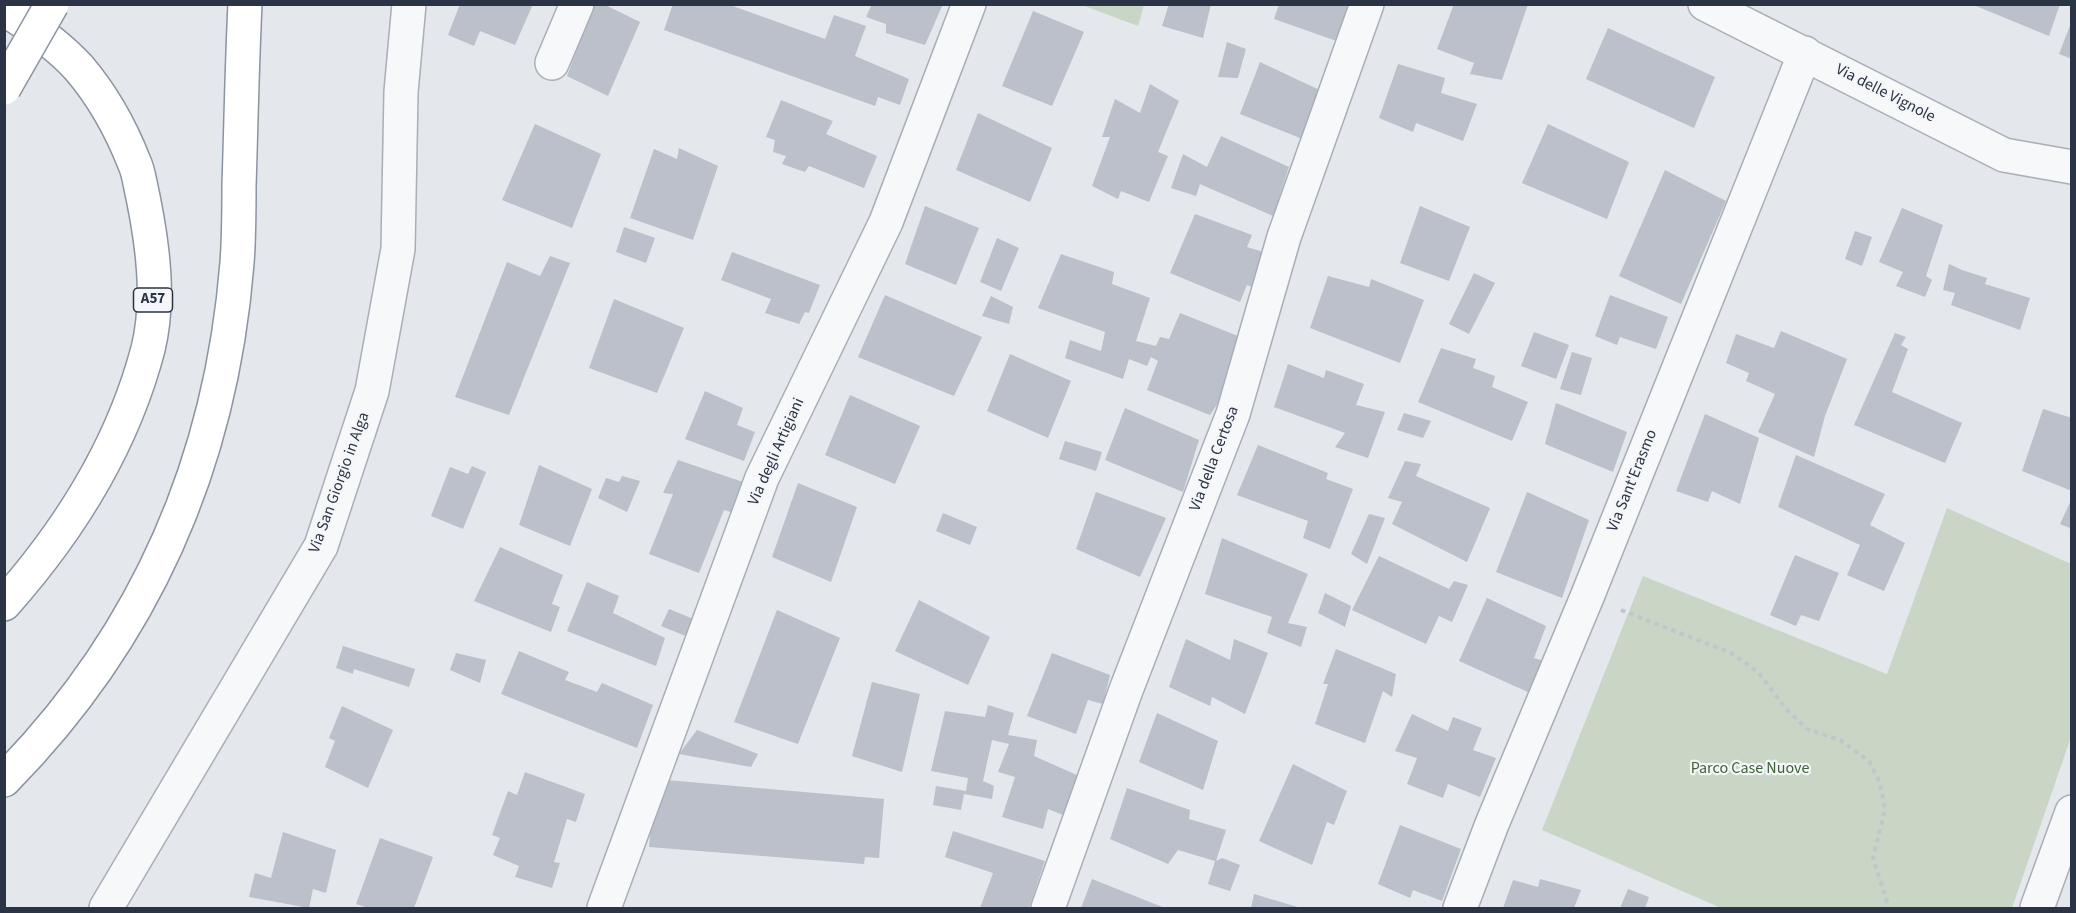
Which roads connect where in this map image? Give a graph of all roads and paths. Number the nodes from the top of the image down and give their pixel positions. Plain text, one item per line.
1 (52, 4) edge
2 (245, 4) edge
3 (409, 4) edge
4 (578, 4) edge
5 (969, 4) edge
6 (1367, 4) edge
7 (1705, 4) edge
8 (4, 9) edge
9 (1805, 53) junction
10 (552, 63) dead end
11 (4, 88) edge
12 (2072, 168) edge
13 (1587, 597) junction
14 (4, 604) edge
15 (4, 780) edge
16 (2072, 812) edge
17 (106, 909) edge
18 (604, 909) edge
19 (1048, 909) edge
20 (1460, 909) edge
21 (1889, 909) edge
22 (2037, 909) edge

1 - 11 highway, bridge
2 - 15 highway
3 - 17 street, Via San Giorgio in Alga
4 - 10 street
5 - 18 street, Via degli Artigiani
6 - 19 street, Via della Certosa
7 - 9 street, Via delle Vignole
8 - 14 highway, A57
9 - 12 street, Via delle Vignole
9 - 13 street, Via Sant'Erasmo
13 - 20 street, Via Sant'Erasmo
13 - 21 path
16 - 22 street

